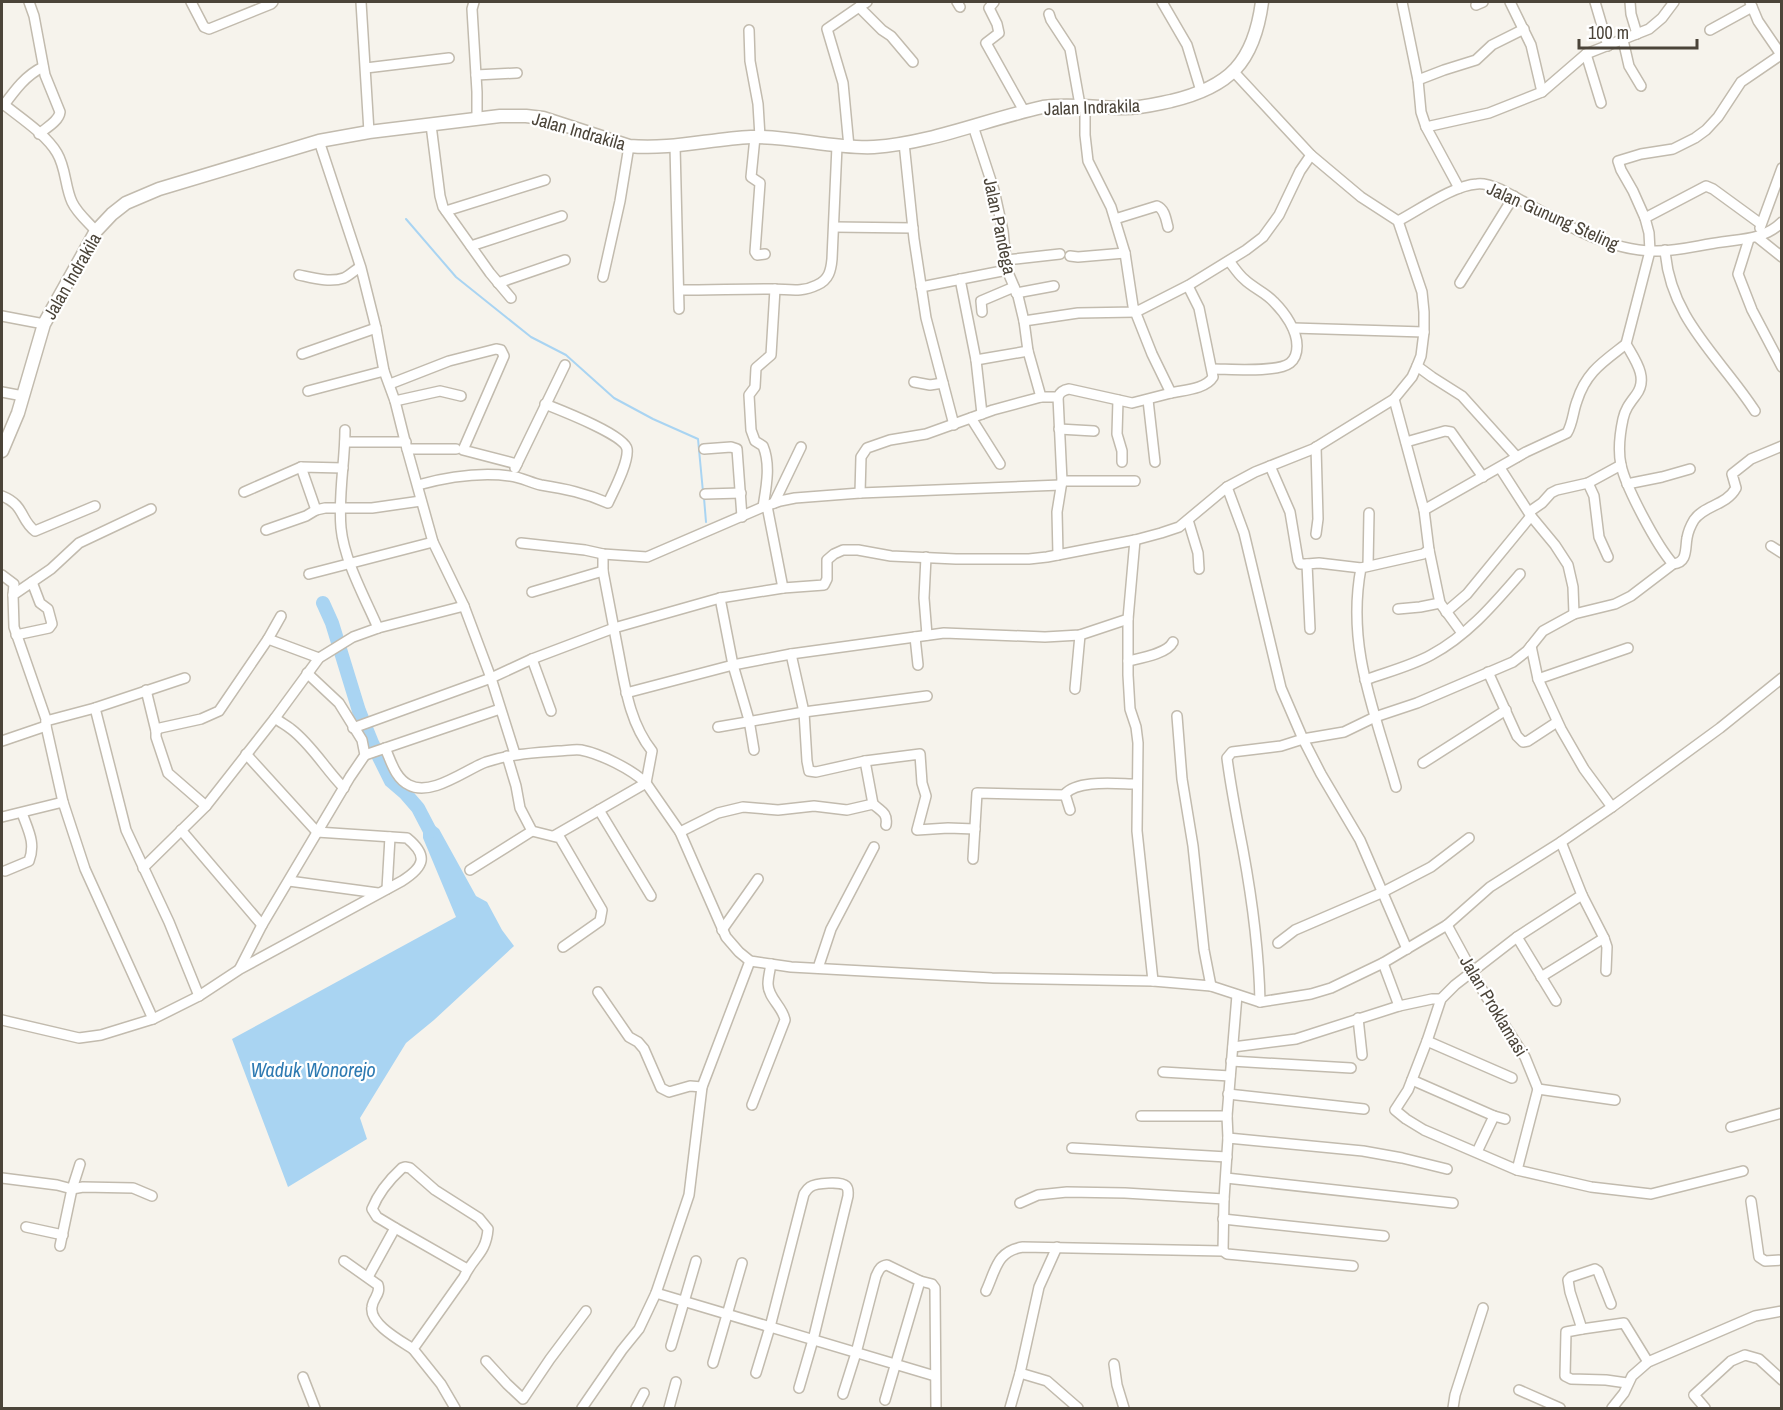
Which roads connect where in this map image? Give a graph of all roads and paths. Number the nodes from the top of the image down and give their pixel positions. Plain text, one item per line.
1 (29, 2) edge
2 (191, 2) edge
3 (273, 2) edge
4 (361, 2) edge
5 (474, 2) edge
6 (994, 2) edge
7 (1162, 2) edge
8 (1262, 2) edge
9 (1402, 2) edge
10 (1510, 2) edge
11 (1595, 2) edge
12 (1630, 2) edge
13 (1674, 2) edge
14 (863, 4) edge
15 (1751, 4) edge
16 (1049, 14) dead end
17 (1524, 29) junction
18 (748, 30) dead end
19 (1710, 30) dead end
20 (1637, 34) junction
21 (1623, 40) junction
22 (1608, 46) junction
23 (1586, 54) junction
24 (1781, 55) edge
25 (449, 58) dead end
26 (914, 62) dead end
27 (43, 67) junction
28 (366, 68) junction
29 (1234, 72) junction
30 (517, 73) dead end
31 (476, 75) junction
32 (1418, 80) junction
33 (1641, 86) dead end
34 (1201, 91) junction
35 (1542, 92) junction
36 (1601, 103) dead end
37 (3, 104) edge
38 (1082, 105) junction
39 (1024, 111) junction
40 (477, 119) junction
41 (431, 125) junction
42 (974, 126) junction
43 (1425, 127) junction
44 (369, 132) junction
45 (39, 134) junction
46 (757, 137) junction
47 (320, 141) junction
48 (904, 143) junction
49 (629, 146) junction
50 (675, 146) junction
51 (843, 146) junction
52 (1311, 154) junction
53 (1782, 168) edge
54 (545, 180) dead end
55 (1459, 188) junction
56 (1514, 196) junction
57 (446, 211) junction
58 (562, 216) dead end
59 (1645, 218) junction
60 (1115, 219) junction
61 (1398, 221) junction
62 (1782, 222) edge
63 (1761, 224) junction
64 (834, 227) junction
65 (1168, 227) dead end
66 (913, 228) junction
67 (96, 231) junction
68 (1753, 238) junction
69 (471, 246) junction
70 (1665, 250) junction
71 (1650, 251) junction
72 (1125, 253) junction
73 (765, 254) dead end
74 (1782, 257) edge
75 (565, 260) dead end
76 (1229, 261) junction
77 (1007, 265) junction
78 (360, 267) junction
79 (299, 275) dead end
80 (603, 277) dead end
81 (960, 279) junction
82 (498, 283) junction
83 (1460, 283) dead end
84 (1054, 286) dead end
85 (1188, 286) junction
86 (921, 287) junction
87 (775, 289) junction
88 (679, 290) junction
89 (1015, 290) junction
90 (511, 298) dead end
91 (679, 309) dead end
92 (982, 312) dead end
93 (1136, 312) junction
94 (2, 316) edge
95 (1024, 321) junction
96 (44, 324) junction
97 (376, 328) junction
98 (1293, 328) junction
99 (1424, 332) junction
100 (1626, 345) junction
101 (1028, 351) junction
102 (302, 354) dead end
103 (976, 360) junction
104 (565, 365) dead end
105 (1417, 366) junction
106 (1782, 367) edge
107 (1212, 369) junction
108 (384, 371) junction
109 (914, 382) dead end
110 (943, 383) junction
111 (390, 384) junction
112 (309, 391) dead end
113 (2, 392) edge
114 (1171, 393) junction
115 (23, 396) junction
116 (461, 396) dead end
117 (1041, 397) junction
118 (1058, 398) junction
119 (1394, 399) junction
120 (1118, 400) junction
121 (1148, 400) junction
122 (395, 401) junction
123 (545, 404) junction
124 (1755, 411) dead end
125 (982, 414) junction
126 (971, 418) junction
127 (954, 425) junction
128 (1059, 429) junction
129 (345, 430) dead end
130 (1094, 431) dead end
131 (345, 442) junction
132 (1406, 442) junction
133 (406, 445) junction
134 (1782, 446) edge
135 (801, 447) dead end
136 (1316, 447) junction
137 (456, 449) dead end
138 (704, 449) dead end
139 (2, 452) edge
140 (1517, 457) junction
141 (1122, 462) dead end
142 (1155, 462) dead end
143 (517, 464) junction
144 (1000, 464) dead end
145 (1621, 465) junction
146 (1270, 466) junction
147 (301, 467) junction
148 (343, 468) junction
149 (1500, 468) junction
150 (1690, 469) dead end
151 (511, 476) junction
152 (1483, 477) junction
153 (1135, 482) dead end
154 (1061, 483) junction
155 (1588, 483) junction
156 (1627, 484) junction
157 (418, 485) junction
158 (1227, 487) junction
159 (244, 492) dead end
160 (741, 493) junction
161 (860, 493) junction
162 (705, 494) dead end
163 (2, 496) edge
164 (421, 501) junction
165 (95, 506) dead end
166 (768, 506) junction
167 (340, 508) junction
168 (151, 509) dead end
169 (316, 510) junction
170 (1424, 510) junction
171 (1369, 513) dead end
172 (1530, 514) junction
173 (742, 517) junction
174 (1188, 520) junction
175 (266, 530) dead end
176 (1316, 534) dead end
177 (1135, 540) junction
178 (433, 542) junction
179 (521, 543) dead end
180 (1771, 546) dead end
181 (1428, 550) junction
182 (1782, 553) edge
183 (603, 554) junction
184 (1058, 555) junction
185 (1608, 556) dead end
186 (926, 557) junction
187 (1307, 564) junction
188 (1673, 564) junction
189 (350, 565) junction
190 (1364, 567) junction
191 (1199, 568) dead end
192 (603, 571) junction
193 (309, 574) dead end
194 (1520, 574) dead end
195 (2, 575) edge
196 (32, 582) junction
197 (783, 588) junction
198 (532, 592) dead end
199 (14, 595) junction
200 (720, 598) junction
201 (1440, 603) junction
202 (464, 606) junction
203 (1398, 609) dead end
204 (1446, 612) junction
205 (1574, 614) junction
206 (280, 616) dead end
207 (1128, 619) junction
208 (378, 628) junction
209 (614, 628) junction
210 (1310, 629) dead end
211 (1462, 633) junction
212 (16, 634) junction
213 (927, 635) junction
214 (1080, 635) junction
215 (915, 637) junction
216 (268, 639) junction
217 (1173, 642) dead end
218 (1531, 646) junction
219 (1628, 648) dead end
220 (791, 654) junction
221 (319, 658) junction
222 (532, 659) junction
223 (1128, 662) junction
224 (733, 665) junction
225 (918, 665) dead end
226 (1488, 672) junction
227 (307, 673) junction
228 (185, 678) dead end
229 (491, 678) junction
230 (1782, 678) edge
231 (1538, 679) junction
232 (1365, 680) junction
233 (1075, 689) dead end
234 (146, 690) junction
235 (626, 693) junction
236 (927, 696) dead end
237 (95, 708) junction
238 (500, 709) junction
239 (1506, 710) junction
240 (551, 711) dead end
241 (804, 712) junction
242 (1177, 716) dead end
243 (1375, 717) junction
244 (275, 718) junction
245 (749, 720) junction
246 (1557, 722) junction
247 (46, 724) junction
248 (717, 726) dead end
249 (354, 728) junction
250 (156, 731) junction
251 (1303, 739) junction
252 (2, 741) edge
253 (384, 748) junction
254 (754, 750) dead end
255 (246, 754) junction
256 (367, 755) junction
257 (511, 755) junction
258 (865, 761) junction
259 (1423, 763) dead end
260 (646, 783) junction
261 (1137, 784) junction
262 (1396, 787) dead end
263 (344, 788) junction
264 (1065, 795) junction
265 (63, 802) junction
266 (873, 804) junction
267 (206, 806) junction
268 (1612, 807) junction
269 (599, 810) junction
270 (1070, 810) dead end
271 (22, 813) junction
272 (2, 817) edge
273 (886, 825) dead end
274 (181, 830) junction
275 (975, 830) junction
276 (532, 831) junction
277 (317, 832) junction
278 (681, 832) junction
279 (554, 836) junction
280 (390, 837) junction
281 (1469, 838) dead end
282 (1561, 842) junction
283 (874, 847) dead end
284 (973, 859) dead end
285 (143, 868) junction
286 (470, 870) dead end
287 (5, 871) dead end
288 (758, 879) dead end
289 (289, 882) junction
290 (383, 891) junction
291 (1382, 893) junction
292 (1582, 895) junction
293 (651, 896) dead end
294 (262, 925) junction
295 (1446, 926) junction
296 (722, 930) junction
297 (1517, 937) junction
298 (1604, 938) junction
299 (1278, 943) dead end
300 (563, 947) dead end
301 (1407, 949) junction
302 (750, 962) junction
303 (1383, 963) junction
304 (771, 964) junction
305 (818, 968) junction
306 (240, 969) junction
307 (1606, 970) dead end
308 (1473, 971) junction
309 (1541, 976) junction
310 (1153, 981) junction
311 (1211, 986) junction
312 (598, 992) dead end
313 (1237, 994) junction
314 (199, 996) junction
315 (1441, 999) junction
316 (1556, 1001) dead end
317 (1260, 1002) junction
318 (1399, 1006) junction
319 (1358, 1018) junction
320 (153, 1019) junction
321 (2, 1020) edge
322 (1427, 1041) junction
323 (1233, 1047) junction
324 (1362, 1055) dead end
325 (1231, 1061) junction
326 (1352, 1068) dead end
327 (1163, 1072) dead end
328 (1230, 1076) junction
329 (1512, 1078) dead end
330 (1412, 1080) junction
331 (702, 1087) junction
332 (1538, 1089) junction
333 (1228, 1094) junction
334 (1615, 1100) dead end
335 (752, 1105) dead end
336 (1364, 1109) dead end
337 (1782, 1113) edge
338 (1141, 1116) dead end
339 (1227, 1116) junction
340 (1494, 1116) junction
341 (1505, 1119) dead end
342 (1731, 1127) dead end
343 (1228, 1138) junction
344 (1072, 1148) dead end
345 (1477, 1152) junction
346 (1227, 1157) junction
347 (80, 1164) dead end
348 (1447, 1169) dead end
349 (1517, 1170) junction
350 (1743, 1171) dead end
351 (2, 1178) edge
352 (1226, 1178) junction
353 (72, 1189) junction
354 (152, 1196) dead end
355 (1224, 1199) junction
356 (1751, 1201) dead end
357 (1020, 1203) dead end
358 (1453, 1203) dead end
359 (1223, 1219) junction
360 (26, 1227) dead end
361 (395, 1228) junction
362 (63, 1235) junction
363 (1384, 1236) dead end
364 (60, 1246) dead end
365 (1057, 1247) junction
366 (1223, 1251) junction
367 (1782, 1260) edge
368 (344, 1261) dead end
369 (696, 1261) dead end
370 (742, 1263) dead end
371 (1353, 1266) dead end
372 (467, 1269) junction
373 (368, 1277) junction
374 (920, 1281) junction
375 (986, 1291) dead end
376 (656, 1293) junction
377 (685, 1302) junction
378 (1611, 1304) dead end
379 (1483, 1308) dead end
380 (586, 1311) dead end
381 (1782, 1311) edge
382 (728, 1315) junction
383 (770, 1327) junction
384 (1582, 1329) junction
385 (813, 1340) junction
386 (671, 1346) dead end
387 (413, 1349) junction
388 (856, 1353) junction
389 (486, 1361) dead end
390 (1648, 1362) junction
391 (713, 1364) dead end
392 (1114, 1364) dead end
393 (897, 1365) junction
394 (756, 1373) dead end
395 (1020, 1373) junction
396 (935, 1376) junction
397 (303, 1377) dead end
398 (1782, 1380) edge
399 (676, 1382) dead end
400 (1627, 1383) junction
401 (799, 1388) dead end
402 (1519, 1390) dead end
403 (644, 1393) dead end
404 (843, 1394) dead end
405 (885, 1400) dead end
406 (315, 1408) edge
407 (455, 1408) edge
408 (582, 1408) edge
409 (636, 1408) edge
410 (669, 1408) edge
411 (936, 1408) edge
412 (1010, 1408) edge
413 (1078, 1408) edge
414 (1124, 1408) edge
415 (1453, 1408) edge
416 (1560, 1408) edge
417 (1612, 1408) edge
418 (1705, 1408) edge

1 - 27 street
2 - 3 street
4 - 28 street
5 - 31 street
6 - 39 street
7 - 34 street
8 - 29 street, Jalan Indrakila
9 - 32 street
10 - 17 street
11 - 22 street
12 - 20 street
13 - 20 street
14 - 26 street
14 - 51 street
15 - 19 street
15 - 24 street
16 - 38 street
17 - 32 street
17 - 35 street
18 - 46 street
20 - 21 street
21 - 22 street
21 - 33 street
22 - 23 street
23 - 35 street
23 - 36 street
24 - 59 street
25 - 28 street
27 - 37 street
27 - 45 street
28 - 44 street
29 - 34 street, Jalan Indrakila
29 - 52 street
30 - 31 street
31 - 40 street
32 - 43 street
34 - 38 street, Jalan Indrakila
35 - 43 street
37 - 45 street
38 - 39 street, Jalan Indrakila
38 - 60 street
39 - 42 street, Jalan Indrakila
40 - 41 street, Jalan Indrakila
40 - 49 street, Jalan Indrakila
41 - 44 street, Jalan Indrakila
41 - 57 street
42 - 48 street, Jalan Indrakila
42 - 77 street, Jalan Pandega
43 - 55 street
44 - 47 street, Jalan Indrakila
45 - 67 street
46 - 50 street, Jalan Indrakila
46 - 51 street, Jalan Indrakila
46 - 73 street
47 - 67 street, Jalan Indrakila
47 - 78 street
48 - 51 street, Jalan Indrakila
48 - 66 street
49 - 50 street, Jalan Indrakila
49 - 80 street
50 - 88 street
51 - 64 street
52 - 61 street
52 - 76 street
53 - 63 street
54 - 57 street
55 - 56 street, Jalan Gunung Steling
55 - 61 street, Jalan Gunung Steling
56 - 71 street, Jalan Gunung Steling
56 - 83 street
57 - 69 street
58 - 69 street
59 - 63 street
59 - 71 street
60 - 65 street
60 - 72 street
61 - 99 street
62 - 68 street
63 - 68 street
64 - 66 street
64 - 87 street
66 - 86 street
67 - 96 street, Jalan Indrakila
68 - 70 street, Jalan Gunung Steling
68 - 74 street
68 - 106 street
69 - 82 street
70 - 71 street, Jalan Gunung Steling
70 - 124 street
71 - 100 street
72 - 77 street
72 - 93 street
75 - 82 street
76 - 85 street
76 - 98 street
77 - 81 street
77 - 89 street, Jalan Pandega
78 - 79 street
78 - 97 street
81 - 86 street
81 - 103 street
82 - 90 street
84 - 89 street
85 - 93 street
85 - 107 street
86 - 110 street
87 - 88 street
87 - 166 street
88 - 91 street
89 - 92 street
89 - 95 street, Jalan Pandega
93 - 95 street
93 - 114 street
94 - 96 street
95 - 101 street, Jalan Pandega
96 - 115 street, Jalan Indrakila
97 - 102 street
97 - 108 street
98 - 99 street
98 - 107 street
99 - 105 street
100 - 140 street
100 - 145 street
101 - 103 street
101 - 117 street, Jalan Pandega
103 - 125 street
104 - 123 street
105 - 119 street
105 - 140 street
107 - 114 street
108 - 111 street
108 - 112 street
109 - 110 street
110 - 127 street
111 - 122 street
111 - 143 street
113 - 115 street
114 - 121 street
115 - 139 street, Jalan Indrakila
116 - 122 street
117 - 118 street
117 - 125 street
118 - 120 street
118 - 128 street
119 - 132 street
119 - 136 street
120 - 121 street
120 - 141 street
121 - 142 street
122 - 133 street
123 - 143 street
123 - 151 street
125 - 126 street
126 - 127 street
126 - 144 street
127 - 161 street
128 - 130 street
128 - 154 street
129 - 131 street
131 - 133 street
131 - 148 street
132 - 152 street
132 - 170 street
133 - 137 street
133 - 157 street
134 - 188 street
135 - 166 street
136 - 146 street
136 - 176 street
138 - 160 street
140 - 149 street
143 - 151 street
145 - 155 street
145 - 156 street
146 - 158 street
146 - 187 street
147 - 148 street
147 - 159 street
147 - 169 street
148 - 167 street
149 - 152 street
149 - 172 street
150 - 156 street
151 - 157 street
152 - 170 street
153 - 154 street
154 - 161 street
154 - 184 street
155 - 172 street
155 - 185 street
156 - 188 street
157 - 164 street
158 - 174 street
158 - 251 street
160 - 162 street
160 - 173 street
161 - 166 street
163 - 165 street
164 - 167 street
164 - 178 street
166 - 173 street
166 - 197 street
167 - 169 street
167 - 189 street
168 - 196 street
169 - 175 street
170 - 181 street
171 - 190 street
172 - 204 street
172 - 205 street
173 - 183 street
174 - 177 street
174 - 191 street
177 - 184 street
177 - 207 street
178 - 189 street
178 - 202 street
179 - 183 street
180 - 182 street
181 - 190 street
181 - 201 street
183 - 192 street
184 - 186 street
186 - 197 street
186 - 213 street
187 - 190 street
187 - 210 street
188 - 205 street
189 - 193 street
189 - 208 street
190 - 232 street
192 - 198 street
192 - 209 street
194 - 211 street
195 - 199 street
196 - 199 street
196 - 212 street
197 - 200 street
199 - 212 street
200 - 209 street
200 - 224 street
201 - 203 street
201 - 204 street
202 - 208 street
202 - 229 street
204 - 211 street
205 - 218 street
206 - 216 street
207 - 214 street
207 - 223 street
208 - 221 street
209 - 222 street
209 - 235 street
211 - 232 street
212 - 247 street
213 - 214 street
213 - 215 street
214 - 233 street
215 - 220 street
215 - 225 street
216 - 221 street
216 - 250 street
217 - 223 street
218 - 226 street
218 - 231 street
219 - 231 street
220 - 224 street
220 - 241 street
221 - 227 street
222 - 229 street
222 - 240 street
223 - 261 street
224 - 235 street
224 - 245 street
226 - 239 street
226 - 243 street
227 - 244 street
227 - 249 street
228 - 234 street
229 - 238 street
229 - 249 street
230 - 268 street
231 - 246 street
232 - 243 street
234 - 237 street
234 - 250 street
235 - 260 street
236 - 241 street
237 - 247 street
237 - 285 street
238 - 253 street
238 - 257 street
239 - 246 street
239 - 259 street
241 - 245 street
241 - 258 street
242 - 311 street
243 - 251 street
243 - 262 street
244 - 255 street
244 - 263 street
245 - 248 street
245 - 254 street
246 - 268 street
247 - 252 street
247 - 265 street
249 - 256 street
250 - 267 street
251 - 291 street
251 - 317 street
253 - 256 street
253 - 257 street
255 - 267 street
255 - 277 street
256 - 263 street
257 - 260 street
257 - 276 street
258 - 266 street
258 - 275 street
260 - 269 street
260 - 278 street
261 - 264 street
261 - 310 street
263 - 277 street
264 - 270 street
264 - 275 street
265 - 271 street
265 - 320 street
266 - 273 street
266 - 278 street
267 - 274 street
268 - 282 street
269 - 279 street
269 - 293 street
271 - 272 street
271 - 287 street
274 - 285 street
274 - 294 street
275 - 284 street
276 - 279 street
276 - 286 street
277 - 280 street
277 - 289 street
278 - 296 street
279 - 300 street
280 - 290 street
280 - 290 street
281 - 291 street
282 - 292 street
282 - 295 street
283 - 305 street
285 - 314 street
288 - 296 street
289 - 290 street
289 - 294 street
290 - 306 street
291 - 299 street
291 - 301 street
292 - 297 street
292 - 298 street
294 - 306 street
295 - 301 street
295 - 308 street, Jalan Proklamasi
296 - 302 street
297 - 308 street
297 - 309 street
298 - 307 street
298 - 309 street
301 - 303 street
302 - 304 street
302 - 331 street
303 - 317 street
303 - 318 street
304 - 305 street
304 - 335 street
305 - 310 street
306 - 314 street
308 - 315 street
308 - 332 street, Jalan Proklamasi
309 - 316 street
310 - 311 street
311 - 313 street
312 - 331 street
313 - 317 street
313 - 323 street
314 - 320 street
315 - 318 street
315 - 322 street
318 - 319 street
319 - 323 street
319 - 324 street
320 - 321 street
322 - 329 street
322 - 330 street
323 - 325 street
325 - 326 street
325 - 328 street
327 - 328 street
328 - 333 street
330 - 340 street
330 - 345 street
331 - 376 street
332 - 334 street
332 - 349 street
333 - 336 street
333 - 339 street
337 - 342 street
338 - 339 street
339 - 343 street
340 - 341 street
340 - 345 street
343 - 346 street
343 - 348 street
344 - 346 street
345 - 349 street
346 - 352 street
347 - 353 street
349 - 350 street
351 - 353 street
352 - 355 street
352 - 358 street
353 - 354 street
353 - 362 street
355 - 357 street
355 - 359 street
356 - 367 street
359 - 363 street
359 - 366 street
360 - 362 street
361 - 372 street
361 - 372 street
361 - 373 street
362 - 364 street
365 - 366 street
365 - 375 street
365 - 395 street
366 - 371 street
368 - 373 street
369 - 377 street
370 - 382 street
372 - 387 street
373 - 387 street
374 - 388 street
374 - 393 street
374 - 396 street
376 - 377 street
376 - 408 street
377 - 382 street
377 - 386 street
378 - 384 street
379 - 415 street
380 - 389 street
381 - 390 street
382 - 383 street
382 - 391 street
383 - 385 street
383 - 385 street
383 - 394 street
384 - 390 street
384 - 400 street
385 - 388 street
385 - 401 street
387 - 407 street
388 - 393 street
388 - 404 street
390 - 400 street
392 - 414 street
393 - 396 street
393 - 405 street
395 - 412 street
395 - 413 street
396 - 411 street
397 - 406 street
398 - 418 street
399 - 410 street
400 - 417 street
402 - 416 street
403 - 409 street

